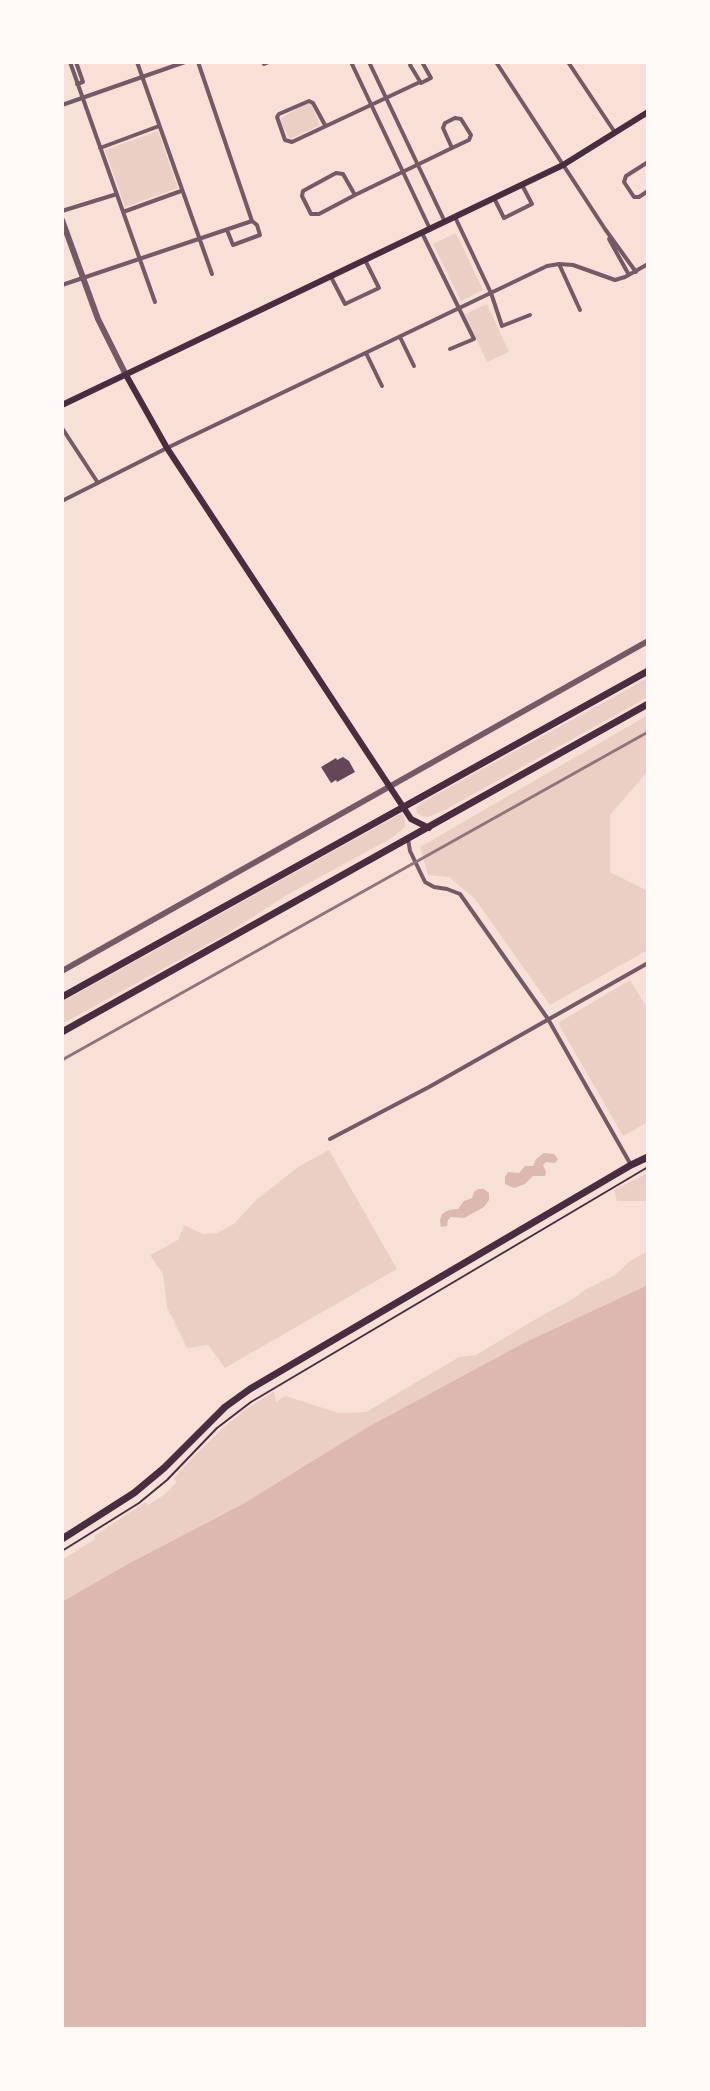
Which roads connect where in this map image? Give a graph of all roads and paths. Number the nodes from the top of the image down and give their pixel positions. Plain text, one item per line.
1 (73, 62) edge
2 (136, 62) edge
3 (185, 62) edge
4 (198, 62) edge
5 (351, 62) edge
6 (369, 62) edge
7 (411, 62) edge
8 (422, 62) edge
9 (496, 62) edge
10 (568, 62) edge
11 (142, 77) junction
12 (420, 82) junction
13 (386, 97) junction
14 (83, 98) junction
15 (371, 104) junction
16 (62, 105) edge
17 (648, 112) edge
18 (325, 125) junction
19 (159, 126) junction
20 (616, 133) junction
21 (100, 148) junction
22 (452, 148) junction
23 (648, 162) edge
24 (418, 165) junction
25 (563, 165) junction
26 (403, 172) junction
27 (522, 185) junction
28 (182, 190) junction
29 (648, 191) edge
30 (117, 194) junction
31 (355, 195) junction
32 (494, 198) junction
33 (62, 211) edge
34 (123, 212) junction
35 (455, 217) junction
36 (62, 220) edge
37 (252, 221) junction
38 (445, 222) junction
39 (430, 229) junction
40 (605, 229) junction
41 (227, 230) junction
42 (422, 233) junction
43 (200, 240) junction
44 (140, 260) junction
45 (365, 260) junction
46 (559, 264) junction
47 (648, 264) edge
48 (636, 272) junction
49 (212, 274) dead end
50 (629, 275) junction
51 (331, 277) junction
52 (83, 278) junction
53 (62, 285) edge
54 (491, 293) junction
55 (155, 302) dead end
56 (459, 308) junction
57 (580, 310) dead end
58 (530, 315) dead end
59 (400, 337) junction
60 (450, 349) dead end
61 (366, 353) junction
62 (414, 366) dead end
63 (126, 375) junction
64 (382, 386) dead end
65 (62, 405) edge
66 (62, 428) edge
67 (167, 448) junction
68 (98, 483) junction
69 (62, 501) edge
70 (648, 641) edge
71 (648, 671) edge
72 (648, 704) edge
73 (390, 785) junction
74 (403, 806) junction
75 (411, 819) junction
76 (429, 828) junction
77 (408, 839) junction
78 (648, 963) edge
79 (62, 971) edge
80 (62, 997) edge
81 (548, 1019) junction
82 (62, 1032) edge
83 (330, 1139) dead end
84 (648, 1157) edge
85 (631, 1165) junction
86 (648, 1167) edge
87 (62, 1539) edge
88 (62, 1551) edge

1 - 14 street
2 - 11 street
3 - 11 street
4 - 37 street
5 - 15 street
6 - 13 street
7 - 12 street
8 - 12 street
9 - 25 street
10 - 20 street
11 - 14 street
11 - 19 street
12 - 13 street
13 - 15 street
13 - 24 street
14 - 16 street
14 - 21 street
15 - 18 street
15 - 26 street
17 - 20 main road
18 - 18 street
19 - 21 street
19 - 28 street
20 - 25 main road
21 - 30 street
22 - 22 street
22 - 24 street
23 - 29 street
24 - 26 street
24 - 38 street
25 - 27 main road
25 - 40 street
26 - 31 street
26 - 39 street
27 - 32 main road
27 - 32 street
28 - 34 street
28 - 43 street
30 - 33 street
30 - 34 street
31 - 31 street
32 - 35 main road
34 - 44 street
35 - 38 main road
35 - 54 street
36 - 52 street
37 - 41 street
37 - 41 street
38 - 39 main road
39 - 42 main road
40 - 48 street
40 - 50 street
41 - 43 street
42 - 45 main road
42 - 56 street
43 - 44 street
43 - 49 street
44 - 52 street
44 - 55 street
45 - 51 main road
45 - 51 street
46 - 50 street
46 - 54 street
46 - 57 street
47 - 48 street
48 - 50 street
51 - 63 main road
52 - 53 street
52 - 63 street
54 - 56 street
54 - 58 street
56 - 59 street
56 - 60 street
59 - 61 street
59 - 62 street
61 - 64 street
61 - 67 street
63 - 65 main road
63 - 67 main road
66 - 68 street
67 - 68 street
67 - 73 main road
68 - 69 street
70 - 73 street
71 - 74 main road
72 - 76 main road
73 - 74 main road
73 - 79 street
74 - 75 main road
74 - 80 main road
75 - 76 main road
75 - 77 main road
76 - 77 main road
77 - 81 street
77 - 82 main road
78 - 81 street
81 - 83 street
81 - 85 street
84 - 85 main road
85 - 87 main road
86 - 88 path

